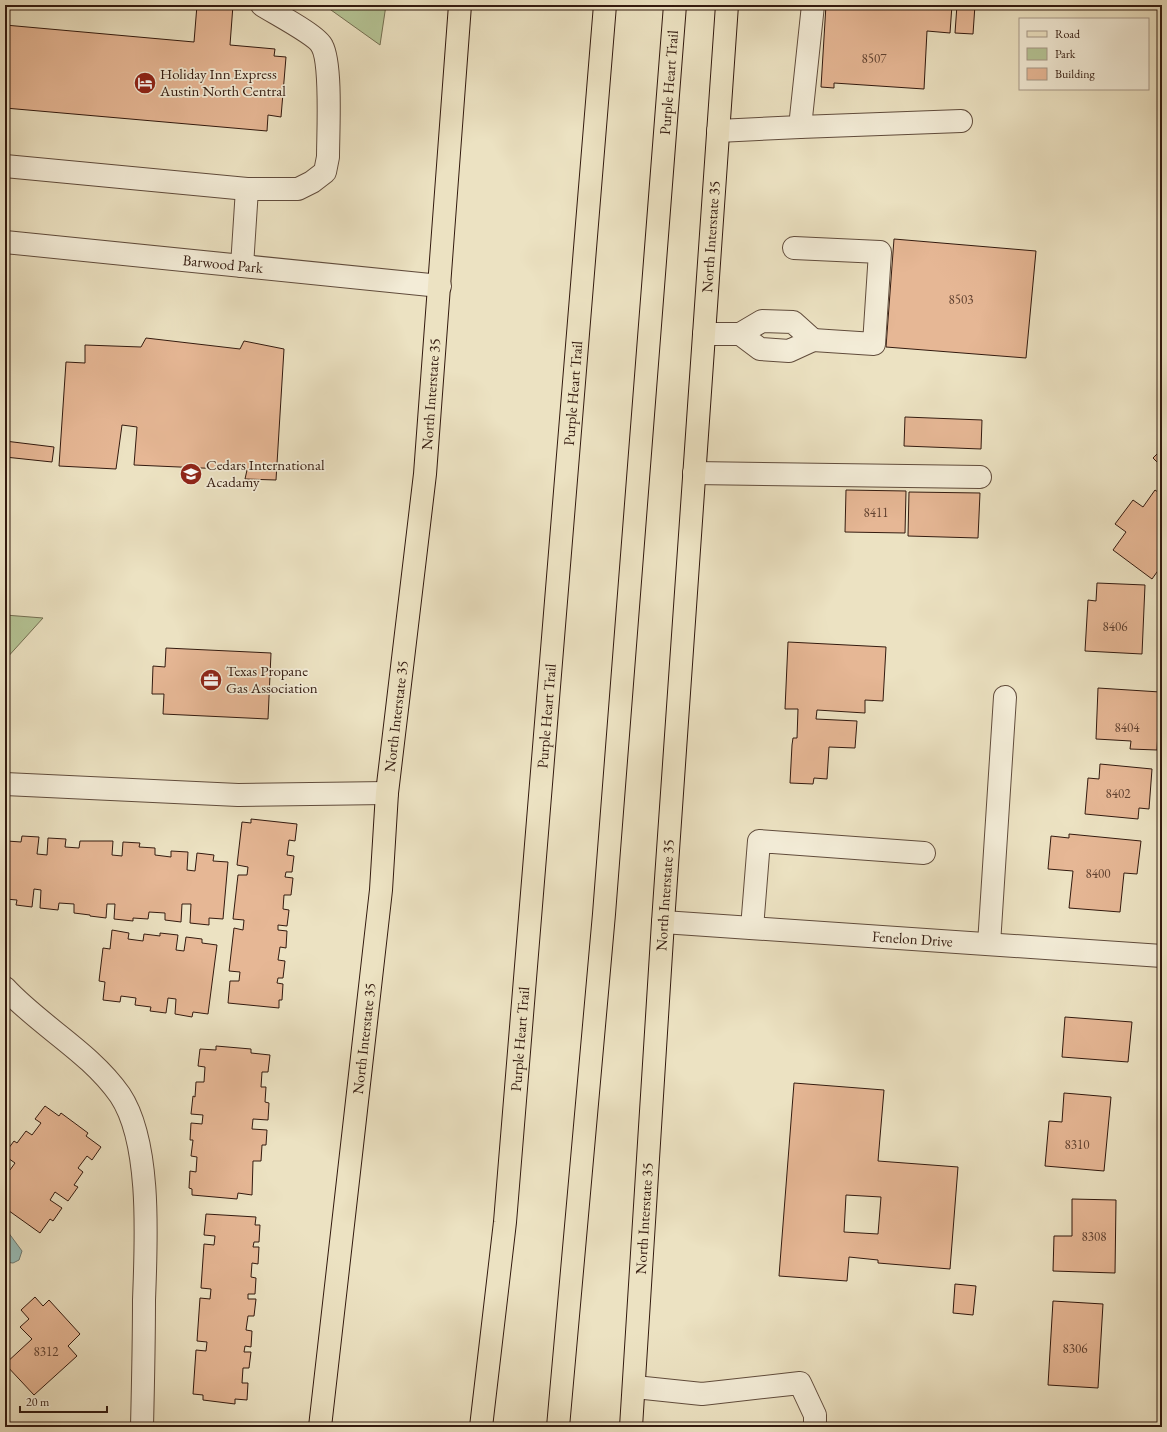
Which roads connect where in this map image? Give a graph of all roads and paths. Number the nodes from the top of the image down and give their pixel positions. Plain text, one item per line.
1 (262, 5) edge
2 (460, 5) edge
3 (605, 5) edge
4 (675, 5) edge
5 (727, 5) edge
6 (813, 5) edge
7 (961, 121) dead end
8 (800, 127) junction
9 (718, 131) junction
10 (5, 166) edge
11 (247, 189) junction
12 (5, 242) edge
13 (794, 248) dead end
14 (242, 266) junction
15 (440, 286) junction
16 (704, 334) junction
17 (740, 334) junction
18 (813, 340) junction
19 (694, 473) junction
20 (980, 477) dead end
21 (1005, 697) dead end
22 (5, 784) edge
23 (387, 793) junction
24 (924, 853) dead end
25 (662, 922) junction
26 (752, 928) junction
27 (989, 944) junction
28 (1162, 956) edge
29 (5, 988) edge
30 (635, 1387) junction
31 (142, 1427) edge
32 (320, 1427) edge
33 (481, 1427) edge
34 (558, 1427) edge
35 (631, 1427) edge
36 (815, 1427) edge

1 - 11 street
2 - 15 main road, North Interstate 35
3 - 33 main road, Purple Heart Trail
4 - 34 main road, Purple Heart Trail
5 - 9 main road, North Interstate 35
6 - 8 street
7 - 8 street
8 - 9 street
9 - 16 main road, North Interstate 35
10 - 11 street
11 - 14 street
12 - 14 street, Barwood Park
13 - 18 street
14 - 15 street, Barwood Park
15 - 23 main road, North Interstate 35
16 - 17 street
16 - 19 main road, North Interstate 35
17 - 18 street
17 - 18 street
19 - 20 street
19 - 25 main road, North Interstate 35
21 - 27 street
22 - 23 street
23 - 32 main road, North Interstate 35
24 - 26 street
25 - 26 street, Fenelon Drive
25 - 30 main road, North Interstate 35
26 - 27 street, Fenelon Drive
27 - 28 street, Fenelon Drive
29 - 31 street
30 - 35 main road, North Interstate 35
30 - 36 street

